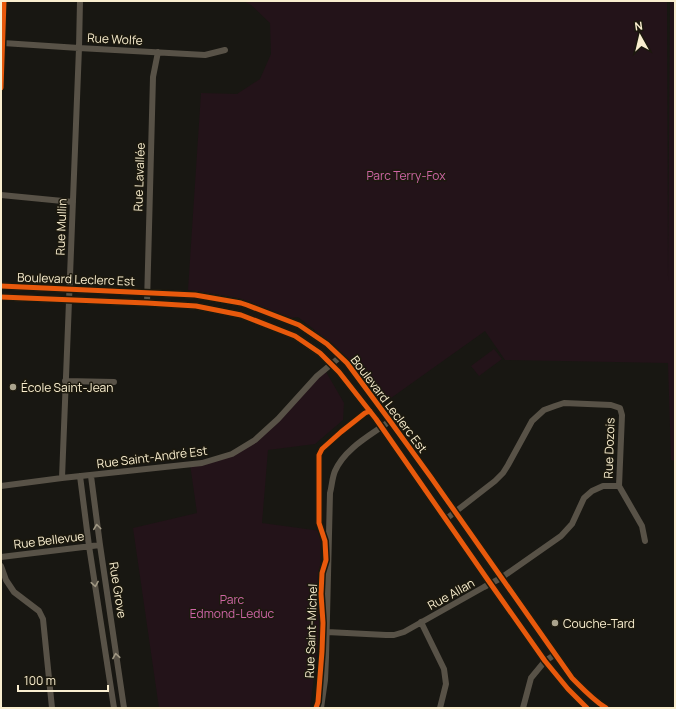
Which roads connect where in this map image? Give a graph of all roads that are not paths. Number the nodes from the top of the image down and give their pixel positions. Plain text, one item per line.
1 (4, 1) edge
2 (80, 1) edge
3 (3, 43) junction
4 (79, 48) junction
5 (225, 50) dead end
6 (158, 52) junction
7 (1, 88) edge
8 (1, 195) edge
9 (73, 202) junction
10 (1, 286) edge
11 (69, 289) junction
12 (147, 292) junction
13 (195, 295) junction
14 (1, 297) edge
15 (68, 300) junction
16 (147, 303) junction
17 (196, 306) junction
18 (340, 357) junction
19 (331, 364) junction
20 (65, 381) junction
21 (114, 382) dead end
22 (390, 421) junction
23 (382, 427) junction
24 (80, 476) junction
25 (91, 476) junction
26 (62, 478) junction
27 (1, 486) edge
28 (619, 486) junction
29 (455, 512) junction
30 (446, 519) junction
31 (645, 541) dead end
32 (100, 545) junction
33 (89, 546) junction
34 (1, 557) edge
35 (1, 566) edge
36 (501, 578) junction
37 (490, 583) junction
38 (421, 622) junction
39 (327, 632) junction
40 (556, 654) junction
41 (545, 661) junction
42 (52, 708) edge
43 (114, 708) edge
44 (124, 708) edge
45 (321, 708) edge
46 (440, 708) edge
47 (523, 708) edge
48 (586, 708) edge
49 (606, 708) edge

1 - 3 street
2 - 4 street, Rue Mullin
3 - 4 street, Rue Wolfe
3 - 7 street
4 - 6 street, Rue Wolfe
4 - 9 street, Rue Mullin
5 - 6 street, Rue Wolfe
6 - 12 street, Rue Lavallée
8 - 9 street
9 - 11 street, Rue Mullin
10 - 11 street, Boulevard Leclerc Est
11 - 12 street, Boulevard Leclerc Est
11 - 15 street, Rue Mullin
12 - 13 street, Boulevard Leclerc Est
12 - 16 street, Rue Lavallée
13 - 17 street
13 - 18 street, Boulevard Leclerc Est
14 - 15 street, Boulevard Leclerc Est
15 - 16 street, Boulevard Leclerc Est
15 - 20 street, Rue Mullin
16 - 17 street, Boulevard Leclerc Est
17 - 19 street, Boulevard Leclerc Est
18 - 19 street, Rue Saint-André Est
18 - 22 street, Boulevard Leclerc Est
19 - 23 street, Boulevard Leclerc Est
19 - 25 street, Rue Saint-André Est
20 - 21 street
20 - 26 street, Rue Mullin
22 - 23 street, Rue Saint-Michel
22 - 29 street, Boulevard Leclerc Est
23 - 30 street, Boulevard Leclerc Est
23 - 39 street, Rue Saint-Michel
24 - 25 street, Rue Saint-André Est
24 - 26 street, Rue Saint-André Est
24 - 33 street, Rue Grove
32 -> 25 street, Rue Grove
26 - 27 street, Rue Saint-André Est
28 - 29 street, Rue Dozois
28 - 31 street, Rue Dozois
28 - 36 street, Rue Allan
29 - 30 street, Rue Dozois
29 - 36 street, Boulevard Leclerc Est
30 - 37 street, Boulevard Leclerc Est
32 - 33 street, Rue Bellevue
44 -> 32 street, Rue Grove
33 - 34 street, Rue Bellevue
33 -> 43 street, Rue Grove
35 - 42 street
36 - 37 street, Rue Allan
36 - 40 street, Boulevard Leclerc Est
37 - 38 street, Rue Allan
37 - 41 street, Boulevard Leclerc Est
38 - 39 street, Rue Allan
38 - 46 street
39 - 45 street, Rue Saint-Michel
40 - 41 street
40 - 49 street, Boulevard Leclerc Est
41 - 47 street
41 - 48 street, Boulevard Leclerc Est

